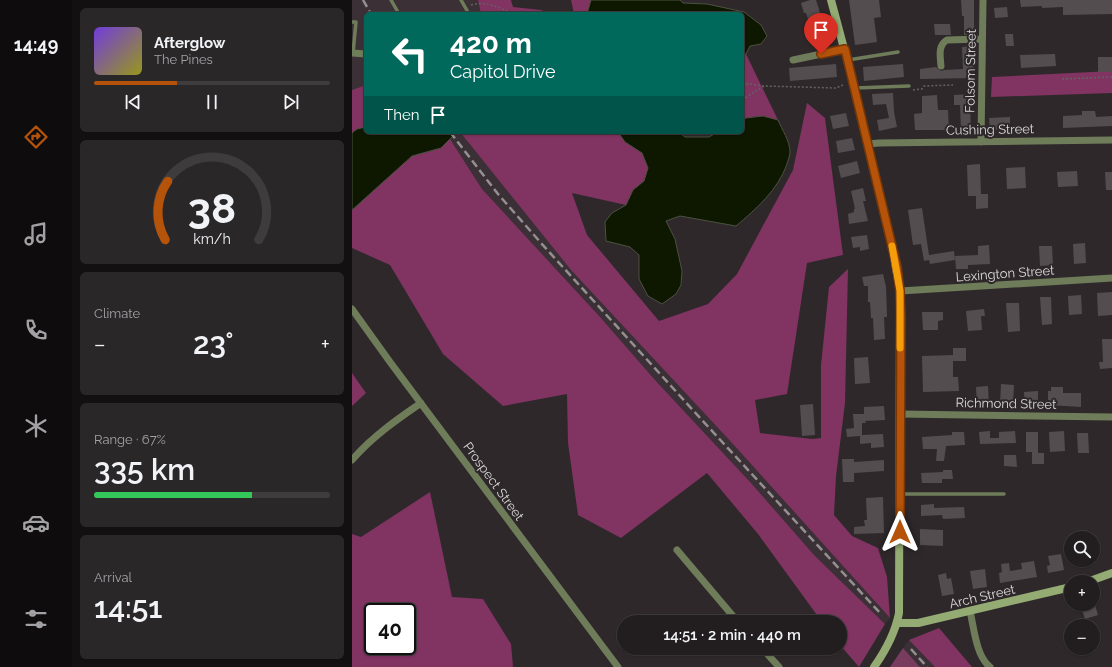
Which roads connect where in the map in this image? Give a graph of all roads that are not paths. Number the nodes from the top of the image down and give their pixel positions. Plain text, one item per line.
1 (391, 0) edge
2 (461, 0) edge
3 (831, 0) edge
4 (983, 0) edge
5 (398, 12) edge
6 (468, 12) edge
7 (352, 22) edge
8 (982, 39) junction
9 (845, 49) junction
10 (898, 52) dead end
11 (353, 53) edge
12 (364, 54) edge
13 (793, 60) dead end
14 (848, 60) junction
15 (941, 66) dead end
16 (909, 86) road end
17 (859, 88) junction
18 (1112, 140) edge
19 (980, 142) junction
20 (868, 144) junction
21 (1112, 278) edge
22 (900, 291) junction
23 (352, 309) edge
24 (421, 403) junction
25 (900, 414) junction
26 (1112, 417) edge
27 (352, 460) edge
28 (900, 494) junction
29 (1004, 494) dead end
30 (677, 550) dead end
31 (1112, 574) edge
32 (1100, 578) edge
33 (1064, 589) edge
34 (970, 611) junction
35 (731, 615) edge
36 (897, 623) junction
37 (768, 655) edge
38 (618, 667) edge
39 (779, 667) edge
40 (874, 667) edge
41 (990, 667) edge

1 - 5 lane
2 - 6 lane
3 - 9 street
4 - 8 street, Folsom Street
7 - 11 lane
8 - 15 street
8 - 19 street, Folsom Street
9 - 13 street
9 - 14 street
10 - 14 lane
11 - 12 street
14 - 17 street
16 - 17 lane
17 - 20 street
18 - 19 street, Cushing Street
19 - 20 street, Cushing Street
20 - 22 street
21 - 22 street, Lexington Street
22 - 25 street
23 - 24 street, Prospect Street
24 - 27 street
24 - 38 street, Prospect Street
25 - 26 street, Richmond Street
25 - 28 street
28 - 29 lane
28 - 36 street
30 - 35 street
31 - 32 street
33 - 34 street, Arch Street
34 - 36 street, Arch Street
34 - 41 street
36 - 40 street
37 - 39 street

